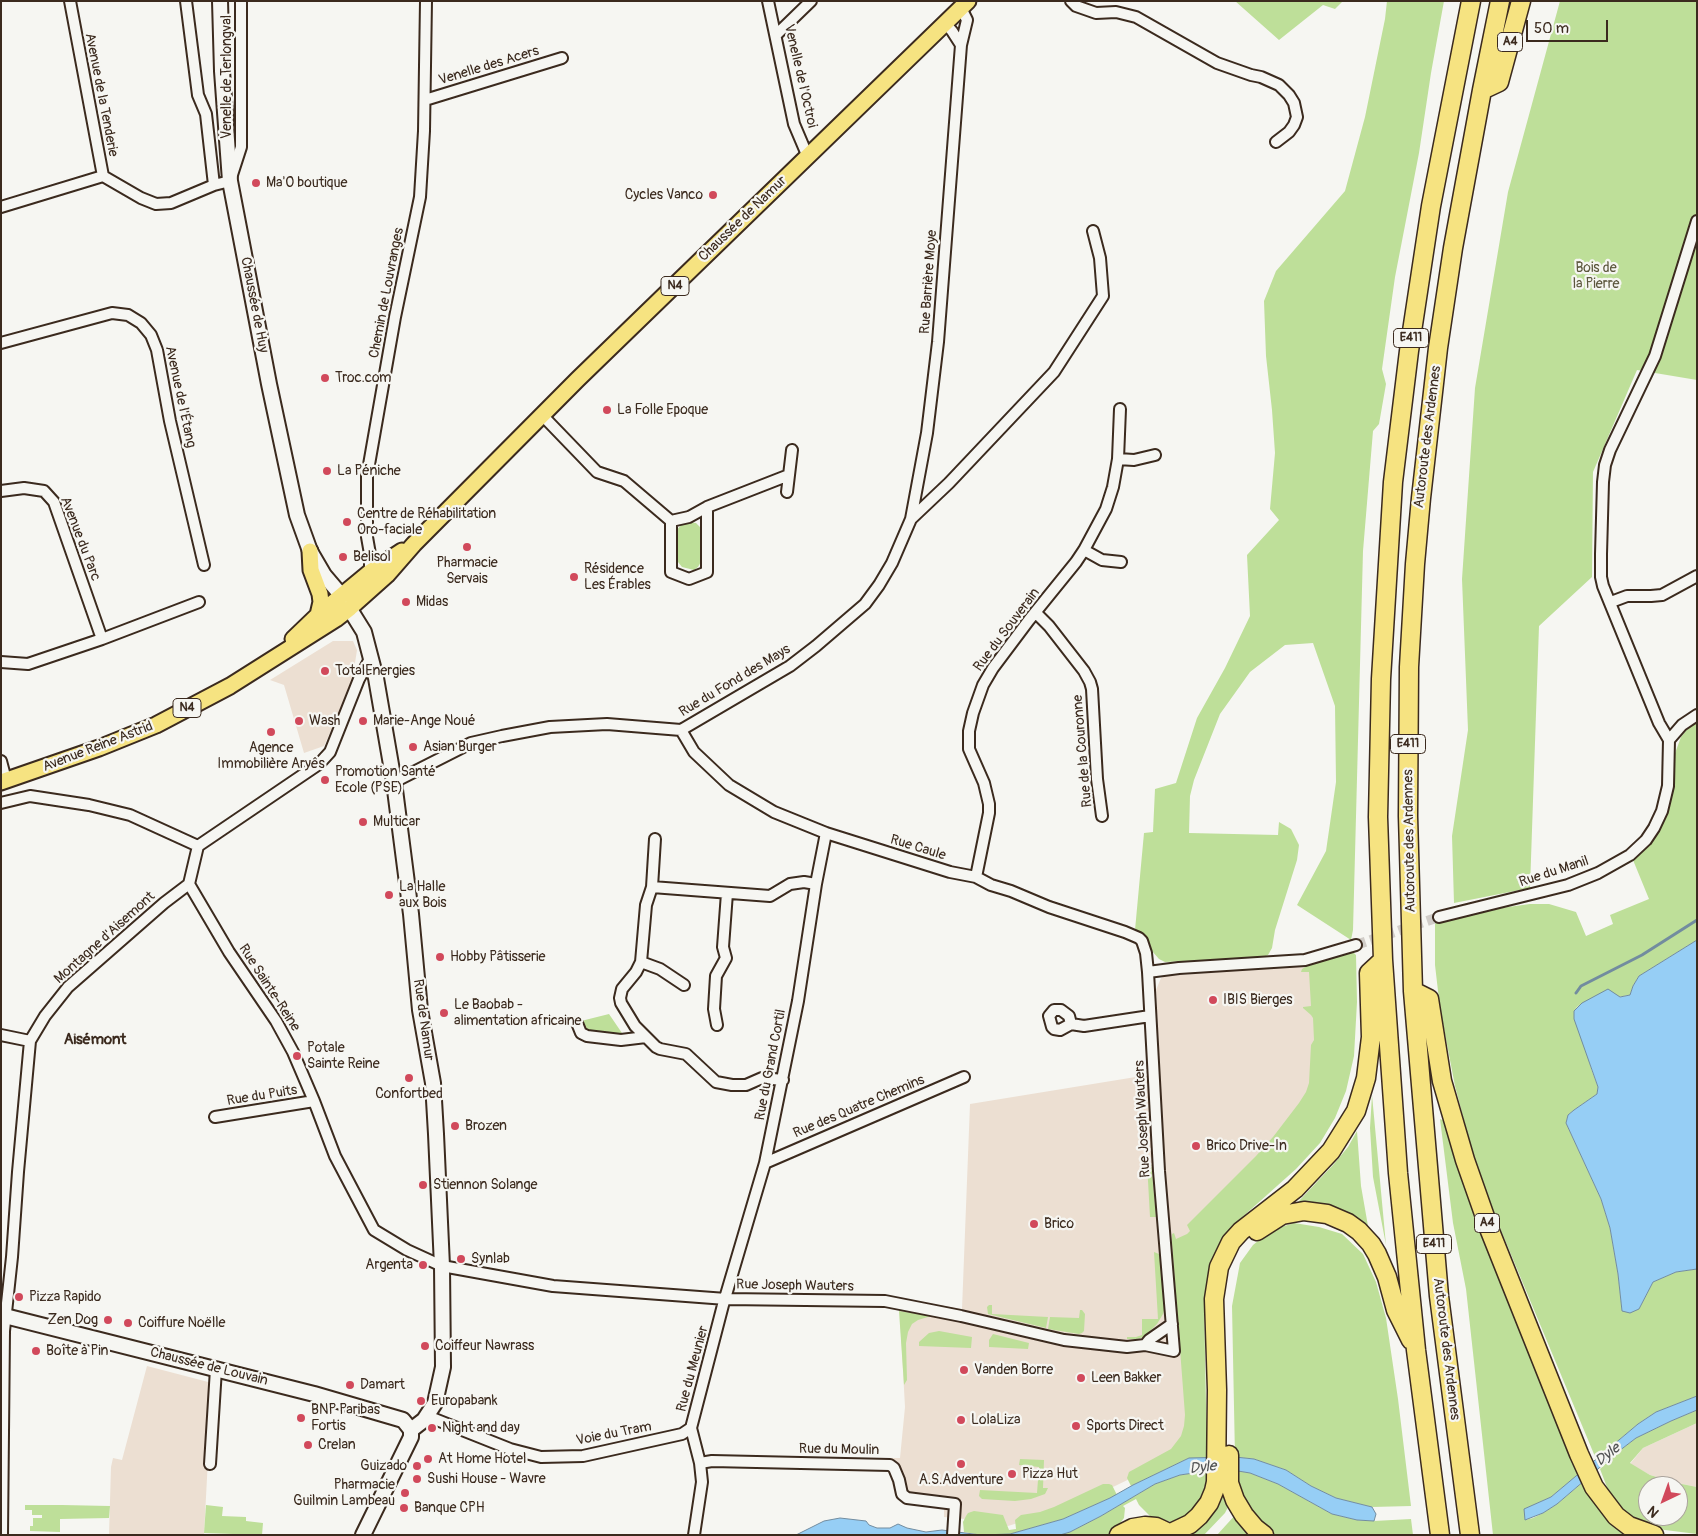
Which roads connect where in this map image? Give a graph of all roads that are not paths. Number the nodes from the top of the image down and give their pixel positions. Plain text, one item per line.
1 (70, 1) edge
2 (186, 1) edge
3 (220, 1) edge
4 (242, 1) edge
5 (426, 1) edge
6 (768, 1) edge
7 (812, 1) edge
8 (1071, 1) edge
9 (1471, 1) edge
10 (1500, 1) edge
11 (1521, 1) edge
12 (964, 4) edge
13 (945, 23) junction
14 (776, 35) junction
15 (961, 45) junction
16 (562, 58) dead end
17 (1482, 90) junction
18 (425, 100) junction
19 (1276, 142) dead end
20 (808, 157) junction
21 (103, 176) junction
22 (230, 181) junction
23 (214, 185) junction
24 (1, 207) edge
25 (1697, 221) edge
26 (1093, 231) dead end
27 (1, 343) edge
28 (1120, 410) dead end
29 (542, 415) junction
30 (792, 450) dead end
31 (1155, 455) dead end
32 (1118, 459) junction
33 (788, 475) junction
34 (1, 491) edge
35 (786, 492) dead end
36 (707, 507) junction
37 (911, 518) junction
38 (671, 521) junction
39 (414, 544) junction
40 (1084, 550) junction
41 (310, 551) junction
42 (1121, 562) dead end
43 (204, 565) dead end
44 (370, 572) junction
45 (1697, 576) edge
46 (372, 590) junction
47 (341, 595) junction
48 (199, 602) dead end
49 (1611, 602) junction
50 (350, 608) junction
51 (1036, 612) junction
52 (318, 615) junction
53 (102, 640) junction
54 (371, 657) junction
55 (270, 661) junction
56 (1, 662) edge
57 (1697, 716) edge
58 (681, 730) junction
59 (1669, 740) junction
60 (1, 761) edge
61 (4, 781) edge
62 (394, 782) junction
63 (1, 803) edge
64 (1102, 816) dead end
65 (826, 834) junction
66 (655, 839) dead end
67 (198, 846) junction
68 (976, 877) junction
69 (189, 884) junction
70 (816, 884) junction
71 (652, 887) junction
72 (727, 893) junction
73 (1439, 917) tunnel mouth
74 (1356, 945) tunnel mouth
75 (1383, 960) junction
76 (641, 962) junction
77 (1148, 972) junction
78 (684, 985) dead end
79 (1413, 991) junction
80 (1150, 1016) junction
81 (577, 1023) dead end
82 (1071, 1024) dead end
83 (717, 1025) dead end
84 (1, 1035) edge
85 (646, 1038) junction
86 (30, 1041) junction
87 (964, 1077) dead end
88 (784, 1080) junction
89 (314, 1101) junction
90 (215, 1117) dead end
91 (766, 1163) junction
92 (442, 1266) junction
93 (726, 1299) junction
94 (3, 1315) edge
95 (1172, 1324) junction
96 (1145, 1345) junction
97 (1416, 1350) junction
98 (216, 1369) junction
99 (427, 1416) junction
100 (691, 1428) junction
101 (411, 1430) junction
102 (1223, 1443) junction
103 (700, 1463) junction
104 (210, 1464) dead end
105 (1223, 1483) junction
106 (1172, 1534) edge
107 (2, 1535) edge
108 (363, 1535) edge
109 (694, 1535) edge
110 (953, 1535) edge
111 (1120, 1535) edge
112 (1264, 1535) edge
113 (1440, 1535) edge
114 (1470, 1535) edge
115 (1654, 1535) edge

1 - 21 street, Avenue de la Tenderie
2 - 23 street
3 - 22 main road, Chaussée de Huy
4 - 22 street, Venelle de Terlongval
5 - 18 street, Chemin de Louvranges
6 - 14 street, Venelle de l'Octroi
7 - 14 street
8 - 19 street
9 - 75 highway, Autoroute des Ardennes / E411
10 - 17 highway, Autoroute des Ardennes / E411
11 - 17 highway, A4
12 - 13 main road, Chaussée de Namur / N4
12 - 15 street, Rue Barrière Moye
13 - 15 street
13 - 20 main road, Chaussée de Namur / N4
14 - 20 street, Venelle de l'Octroi
15 - 37 street, Rue Barrière Moye
16 - 18 street, Venelle des Acers
17 - 79 highway, Autoroute des Ardennes / E411
18 - 44 street, Chemin de Louvranges
20 - 29 main road, Chaussée de Namur / N4
21 - 23 street, Avenue de la Tenderie
21 - 24 street
22 - 23 street, Avenue de la Tenderie
22 - 41 main road, Chaussée de Huy
25 - 49 street
26 - 37 street, Rue du Fond des Mays
27 - 43 street, Avenue de l'Étang
28 - 32 street, Rue du Souverain
29 - 38 street
29 - 39 main road, Chaussée de Namur / N4
30 - 33 street
31 - 32 street
32 - 40 street, Rue du Souverain
33 - 35 street
33 - 36 street
34 - 53 street, Avenue du Parc
36 - 38 street
36 - 38 street
37 - 58 street, Rue du Fond des Mays
39 - 44 main road, Chaussée de Namur / N4
39 - 46 main road, Chaussée de Namur / N4
40 - 42 street
40 - 51 street, Rue du Souverain
41 - 47 main road, Chaussée de Huy
41 - 52 main road
44 - 46 street, Chemin de Louvranges
44 - 47 main road, Chaussée de Namur / N4
45 - 49 street
46 - 50 main road, Chaussée de Namur / N4
47 - 50 main road, Chaussée de Huy
47 - 52 main road, Avenue Reine Astrid / N4
48 - 53 street
49 - 59 street
50 - 54 main road, Rue de Namur
50 - 55 main road, Avenue Reine Astrid / N4
51 - 64 street, Rue de la Couronne
51 - 68 street, Rue du Souverain
52 - 55 main road, Avenue Reine Astrid / N4
53 - 56 street
54 - 62 main road, Rue de Namur
54 - 67 street
55 - 61 main road, Avenue Reine Astrid / N4
57 - 59 street
58 - 62 street, Rue du Fond des Mays
58 - 65 street, Rue Caule
59 - 73 street, Rue du Manil
60 - 61 street
62 - 92 main road, Rue de Namur
63 - 67 street
65 - 68 street, Rue Caule
65 - 70 street, Rue du Grand Cortil
66 - 71 street
67 - 69 street
68 - 77 street, Rue Caule
69 - 86 street, Montagne d'Aisemont
69 - 89 street, Rue Sainte-Reine
70 - 72 street
70 - 88 street, Rue du Grand Cortil
71 - 72 street
71 - 76 street
72 - 83 street
74 - 77 street
75 - 97 highway, Autoroute des Ardennes / E411
75 - 102 highway
76 - 78 street
76 - 85 street
77 - 80 street, Rue Joseph Wauters
79 - 114 highway, Autoroute des Ardennes / E411
79 - 115 highway, A4
80 - 82 street
80 - 95 street, Rue Joseph Wauters
81 - 85 street
84 - 86 street
85 - 88 street
86 - 94 street, Montagne d'Aisemont
87 - 91 street, Rue des Quatre Chemins
88 - 91 street, Rue du Grand Cortil
89 - 90 street, Rue du Puits
89 - 92 street, Rue Sainte-Reine
91 - 93 street, Rue du Grand Cortil
92 - 93 street, Rue Joseph Wauters
92 - 99 main road, Rue de Namur
93 - 96 street, Rue Joseph Wauters
93 - 100 street, Rue du Meunier
94 - 98 main road, Chaussée de Louvain
94 - 107 street, Montagne d'Aisemont
95 - 96 street
95 - 96 street, Rue Joseph Wauters
97 - 102 highway
97 - 113 highway, Autoroute des Ardennes / E411
98 - 101 main road, Chaussée de Louvain
98 - 104 street
99 - 100 street, Voie du Tram
99 - 101 main road, Rue de Namur
100 - 103 street, Rue du Meunier
101 - 108 main road
102 - 105 highway
103 - 109 street, Rue du Meunier
103 - 110 street, Rue du Moulin
105 - 106 highway
105 - 112 highway
106 - 111 highway

